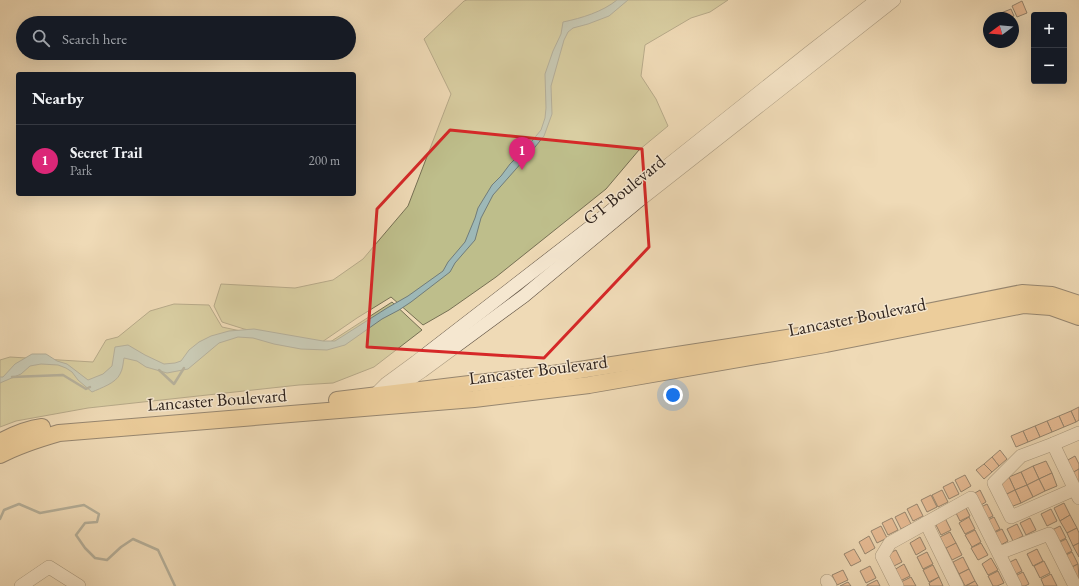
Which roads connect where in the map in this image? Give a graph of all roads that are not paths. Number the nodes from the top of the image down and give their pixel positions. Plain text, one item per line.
1 (877, 0) edge
2 (894, 0) edge
3 (1079, 304) edge
4 (1079, 317) edge
5 (389, 393) junction
6 (371, 404) junction
7 (1079, 433) edge
8 (0, 442) edge
9 (1053, 444) junction
10 (0, 455) edge
11 (1077, 493) edge
12 (926, 523) junction
13 (999, 554) junction
14 (69, 584) edge
15 (21, 586) edge
16 (897, 586) edge
17 (957, 586) edge
18 (1015, 586) edge
19 (1075, 586) edge

1 - 6 street, GT Boulevard
2 - 5 street, GT Boulevard
3 - 5 main road, Lancaster Boulevard
4 - 6 main road, Lancaster Boulevard
5 - 6 main road, Lancaster Boulevard
6 - 8 main road, Lancaster Boulevard
6 - 10 main road, Lancaster Boulevard
7 - 9 street
9 - 11 street
9 - 11 street
12 - 13 street
12 - 16 street
12 - 17 street
13 - 18 street
13 - 19 street
14 - 15 street

